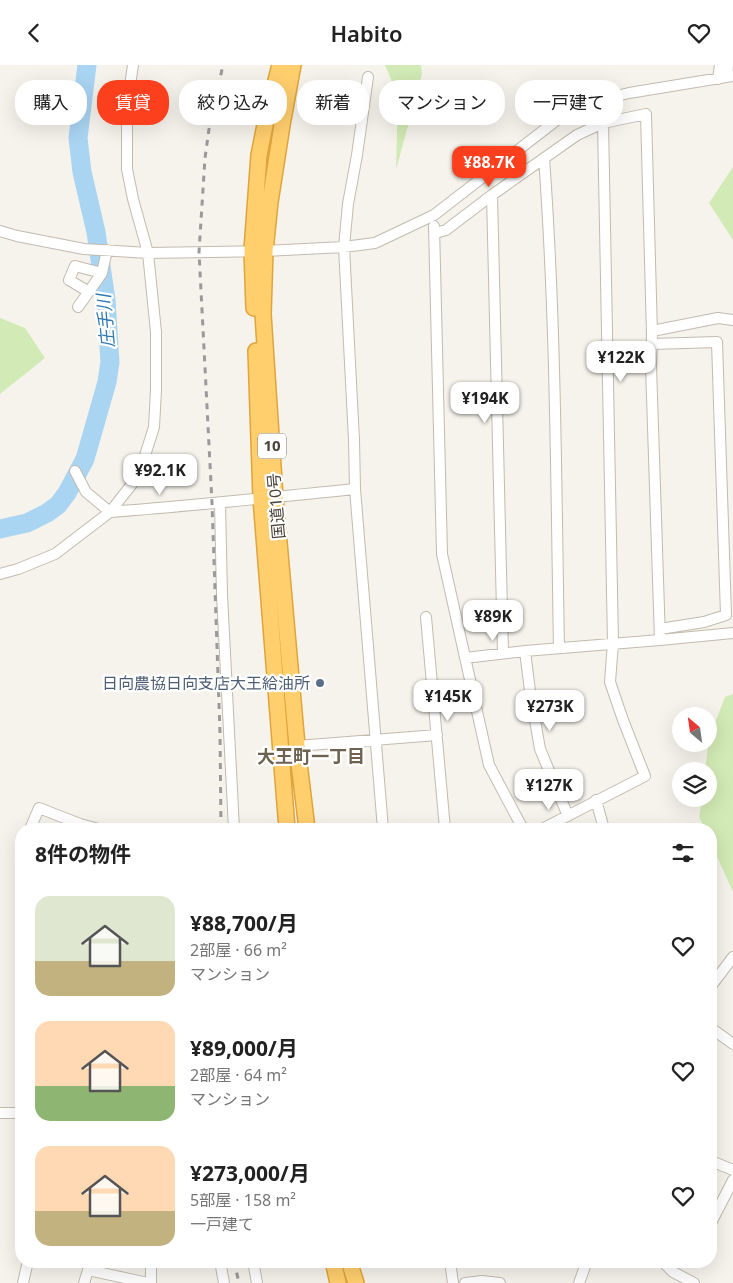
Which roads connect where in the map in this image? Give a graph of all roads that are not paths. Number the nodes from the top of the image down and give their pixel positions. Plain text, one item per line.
1 (133, 65) edge
2 (280, 65) edge
3 (294, 65) edge
4 (720, 65) edge
5 (728, 65) edge
6 (368, 77) dead end
7 (726, 77) edge
8 (623, 119) edge
9 (599, 125) edge
10 (603, 125) edge
11 (544, 158) junction
12 (492, 195) junction
13 (434, 215) junction
14 (0, 231) edge
15 (434, 231) junction
16 (344, 247) junction
17 (111, 251) junction
18 (259, 251) junction
19 (148, 253) junction
20 (102, 273) junction
21 (89, 293) junction
22 (78, 307) dead end
23 (733, 319) edge
24 (652, 331) junction
25 (652, 344) junction
26 (75, 471) dead end
27 (354, 489) junction
28 (268, 497) junction
29 (220, 503) junction
30 (110, 512) junction
31 (0, 574) edge
32 (426, 617) dead end
33 (660, 629) junction
34 (733, 633) edge
35 (660, 640) junction
36 (613, 643) junction
37 (559, 648) junction
38 (525, 651) junction
39 (503, 653) junction
40 (465, 658) junction
41 (436, 735) junction
42 (375, 740) junction
43 (298, 746) junction
44 (596, 801) junction
45 (568, 815) junction
46 (33, 823) edge
47 (72, 823) edge
48 (234, 823) edge
49 (287, 823) edge
50 (306, 823) edge
51 (382, 823) edge
52 (444, 823) edge
53 (520, 823) edge
54 (553, 823) edge
55 (602, 823) edge
56 (733, 958) edge
57 (717, 978) edge
58 (717, 1032) edge
59 (733, 1043) edge
60 (0, 1113) edge
61 (15, 1113) edge
62 (717, 1163) edge
63 (733, 1170) edge
64 (733, 1180) edge
65 (717, 1211) edge
66 (26, 1268) edge
67 (89, 1268) edge
68 (97, 1268) edge
69 (150, 1268) edge
70 (221, 1268) edge
71 (254, 1268) edge
72 (333, 1268) edge
73 (335, 1268) edge
74 (352, 1268) edge
75 (451, 1268) edge
76 (584, 1268) edge
77 (669, 1268) edge
78 (23, 1283) edge
79 (84, 1283) edge
80 (149, 1283) edge
81 (224, 1283) edge
82 (257, 1283) edge
83 (330, 1283) edge
84 (338, 1283) edge
85 (356, 1283) edge
86 (453, 1283) edge
87 (465, 1283) edge
88 (500, 1283) edge
89 (579, 1283) edge
90 (694, 1283) edge

1 - 19 street
2 - 18 highway, 国道10号 / 10
3 - 18 highway, 国道10号 / 10
4 - 7 street
5 - 7 street
6 - 16 street
7 - 13 street
8 - 24 street
9 - 11 street
10 - 36 street
11 - 12 street
11 - 37 street
12 - 15 street
12 - 39 street
13 - 15 street
13 - 16 street
14 - 17 street
15 - 40 street
16 - 18 street
16 - 27 street
17 - 19 street
17 - 20 street
18 - 19 street
18 - 28 highway, 国道10号 / 10
19 - 30 street
20 - 21 street
20 - 21 street
21 - 22 street
23 - 24 street
24 - 25 street
25 - 33 street
25 - 33 street
26 - 30 street
27 - 28 street
27 - 42 street
28 - 29 street
28 - 43 highway, 国道10号 / 10
28 - 49 highway, 国道10号 / 10
29 - 30 street
29 - 48 street
30 - 31 street
32 - 41 street
33 - 35 street
34 - 35 street
35 - 36 street
36 - 37 street
36 - 44 street
37 - 38 street
38 - 39 street
38 - 45 street
39 - 40 street
40 - 53 street
41 - 42 street
41 - 52 street
42 - 43 street
42 - 51 street
43 - 50 highway, 国道10号 / 10
44 - 45 street
44 - 55 street
45 - 54 street
46 - 47 street
56 - 57 street
58 - 59 street
60 - 61 street
62 - 63 street
64 - 65 street
66 - 78 street
67 - 79 street
68 - 80 street
69 - 80 street
70 - 81 street
71 - 82 street
72 - 83 highway
73 - 84 highway
74 - 85 highway
75 - 86 street
76 - 89 street
77 - 90 street
87 - 88 street

